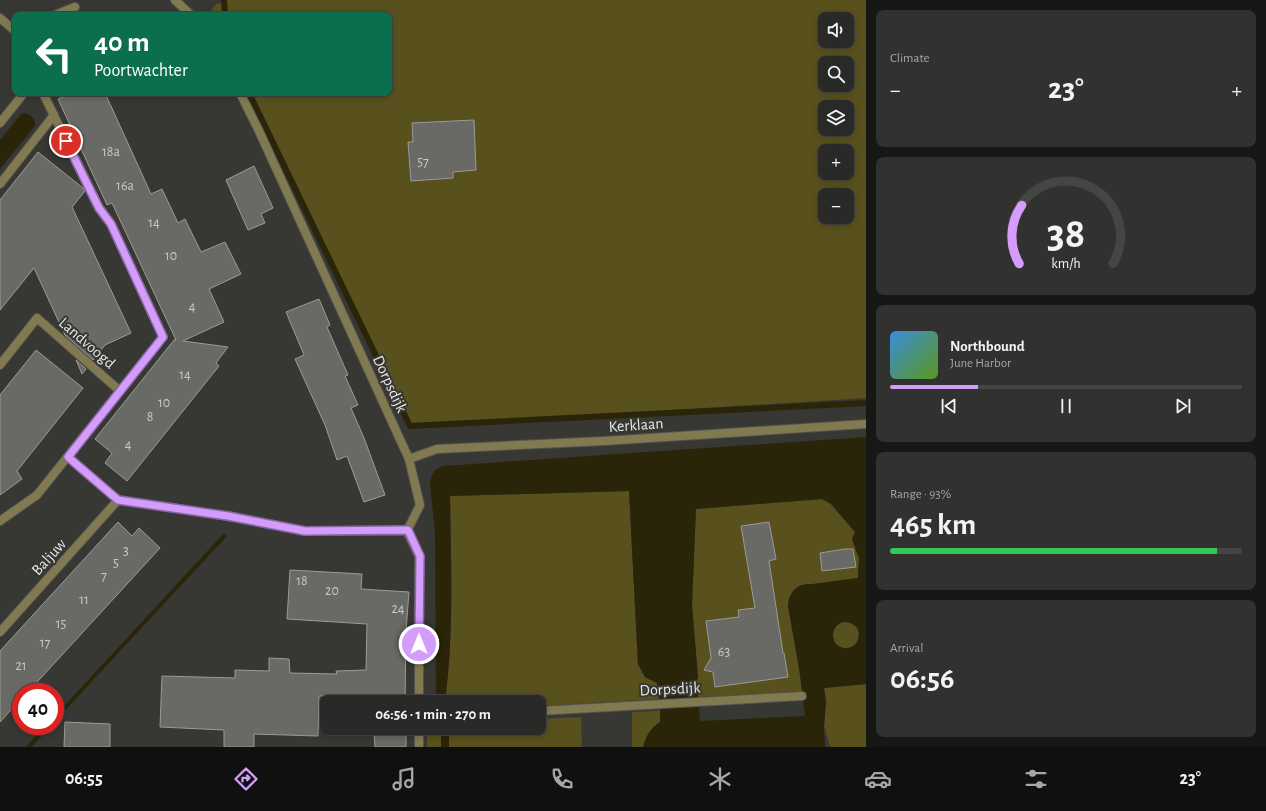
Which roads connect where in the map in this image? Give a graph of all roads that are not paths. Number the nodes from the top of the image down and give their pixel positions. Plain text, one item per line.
1 (175, 0) edge
2 (75, 7) dead end
3 (62, 12) edge
4 (188, 12) edge
5 (0, 18) edge
6 (12, 28) edge
7 (22, 96) edge
8 (44, 96) edge
9 (241, 96) edge
10 (54, 116) junction
11 (0, 122) edge
12 (0, 184) edge
13 (0, 365) edge
14 (120, 391) junction
15 (866, 424) edge
16 (68, 457) junction
17 (409, 459) junction
18 (118, 500) junction
19 (0, 521) edge
20 (408, 530) junction
21 (0, 632) edge
22 (419, 695) edge
23 (802, 696) dead end
24 (546, 711) edge
25 (419, 735) edge
26 (419, 747) edge

1 - 4 street
2 - 3 street
5 - 6 street
7 - 11 street
8 - 10 street
9 - 17 street, Dorpsdijk
10 - 12 street
10 - 14 street
13 - 14 street, Landvoogd
14 - 16 street, Landvoogd
15 - 17 street, Kerklaan
16 - 18 street
16 - 19 street, Landvoogd
17 - 20 street, Dorpsdijk
18 - 20 street
18 - 21 street, Baljuw
20 - 22 street
23 - 24 street, Dorpsdijk
25 - 26 street

